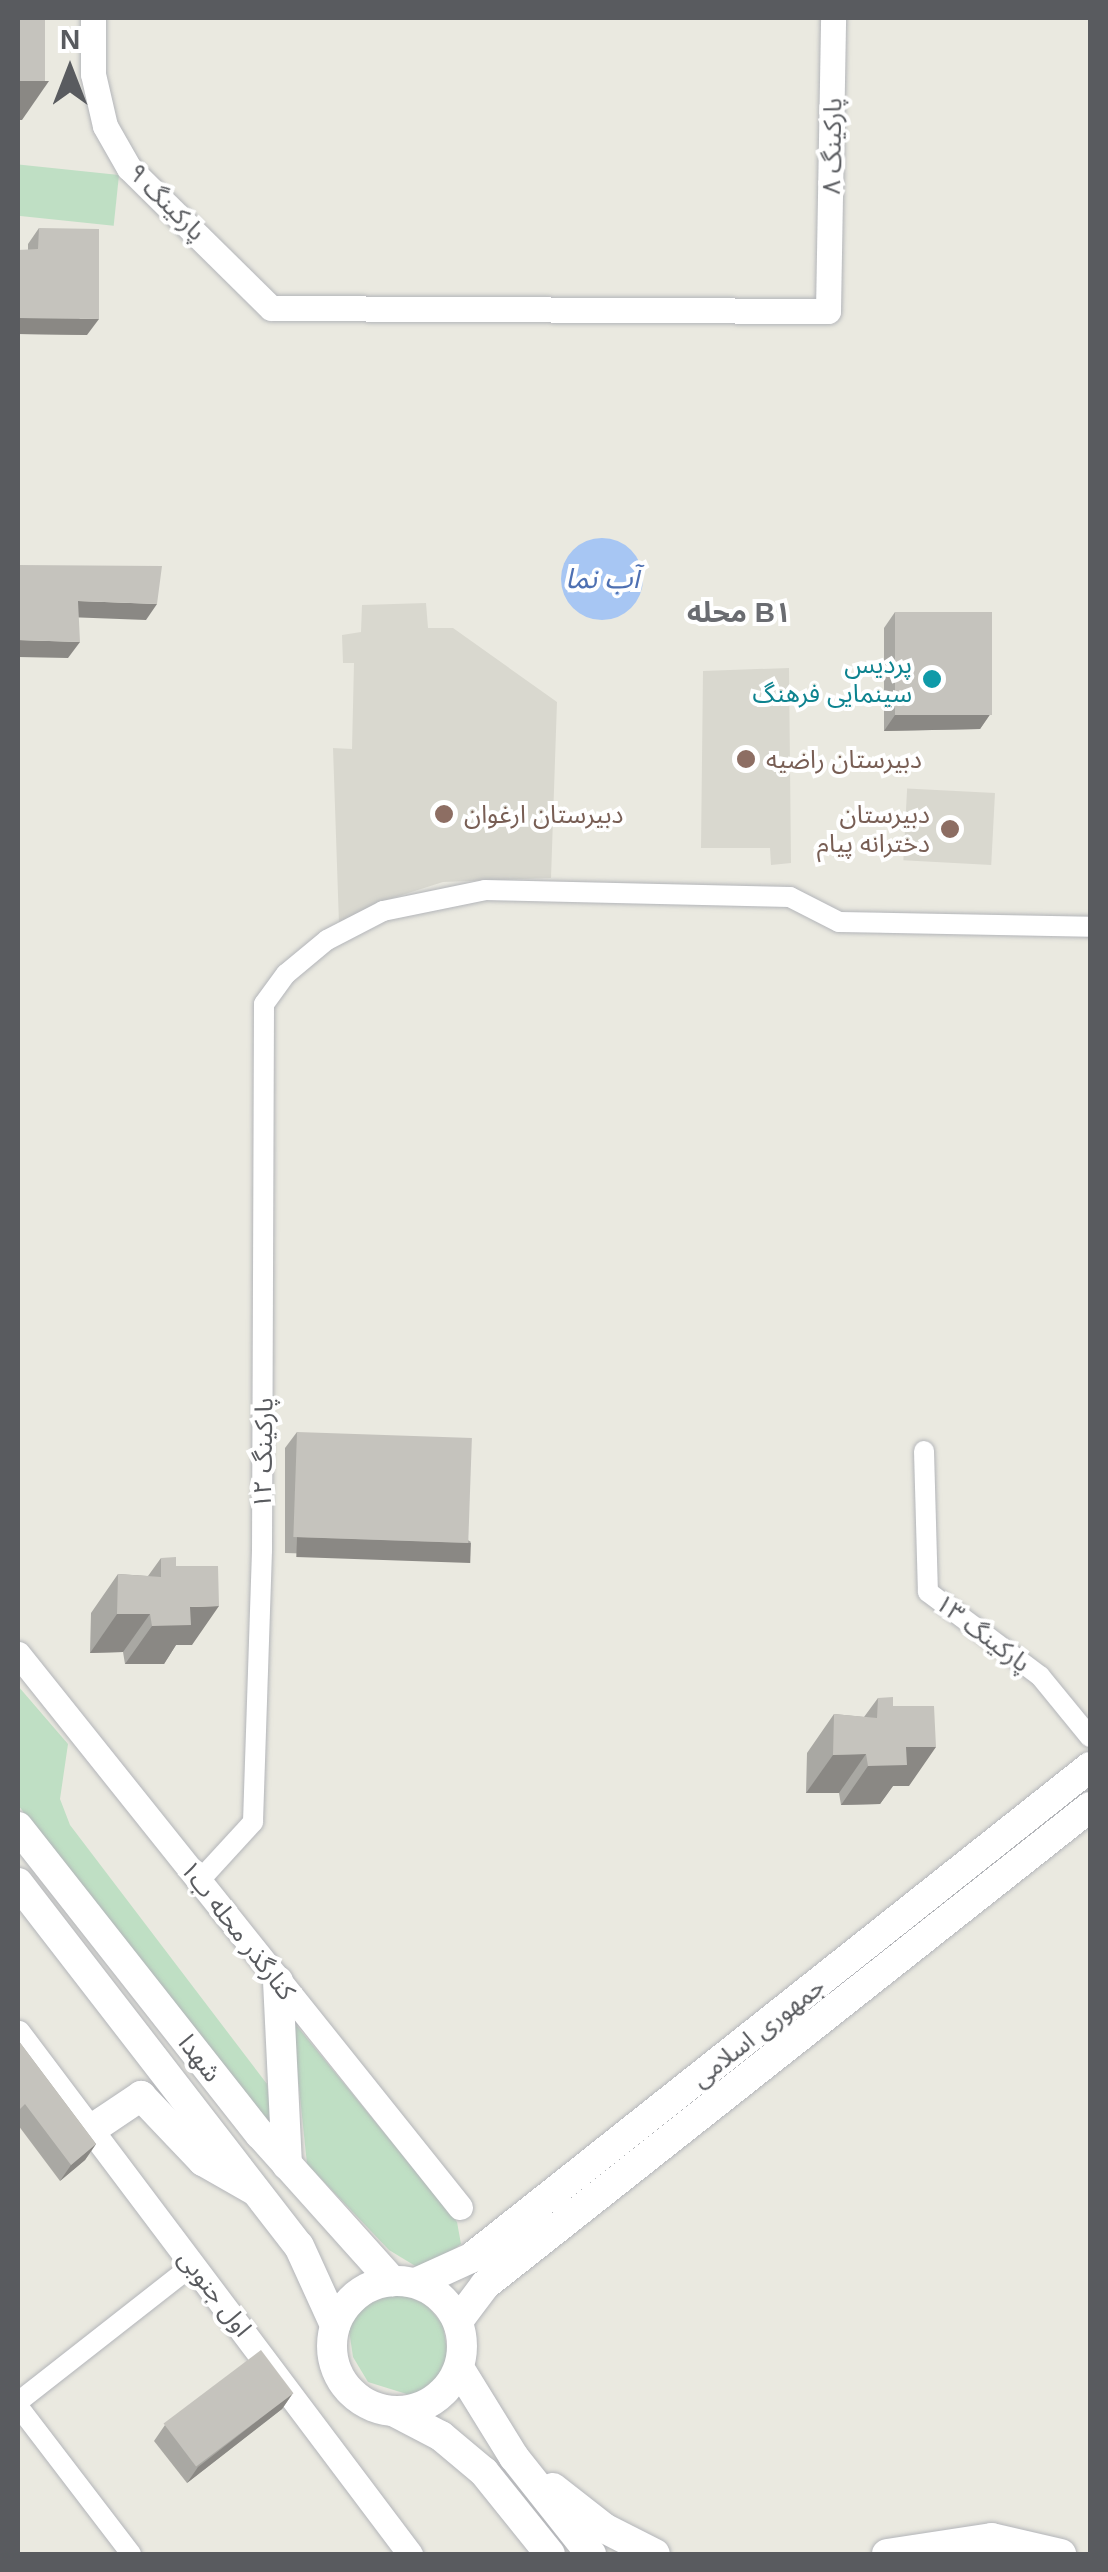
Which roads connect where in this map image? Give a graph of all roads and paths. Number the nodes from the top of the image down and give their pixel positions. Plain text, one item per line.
1 (93, 18) edge
2 (833, 18) edge
3 (830, 275) joint
4 (1090, 927) edge
5 (924, 1451) dead end
6 (18, 1654) edge
7 (1090, 1736) edge
8 (1090, 1766) edge
9 (1090, 1807) edge
10 (18, 1827) edge
11 (199, 1881) junction
12 (18, 1883) edge
13 (278, 1981) junction
14 (18, 2033) edge
15 (88, 2131) junction
16 (286, 2164) junction
17 (259, 2193) junction
18 (460, 2206) dead end
19 (194, 2265) junction
20 (404, 2282) junction
21 (458, 2321) junction
22 (335, 2324) junction
23 (459, 2368) junction
24 (18, 2404) edge
25 (393, 2411) junction
26 (514, 2457) junction
27 (484, 2472) junction
28 (131, 2554) edge
29 (410, 2554) edge
30 (526, 2554) edge
31 (550, 2554) edge
32 (591, 2554) edge
33 (655, 2554) edge
34 (887, 2554) edge
35 (1061, 2554) edge

1 - 3 street, پارکینگ ۹
2 - 3 street, پارکینگ ۸
4 - 11 street, پارکینگ ۱۲
5 - 7 street, پارکینگ ۱۳
6 - 11 street, کنارگذر محله ب۱
8 - 20 main road, جمهوری اسلامی
9 - 21 main road, جمهوری اسلامی
10 - 16 main road, شهدا
11 - 13 street, کنارگذر محله ب۱
12 - 17 main road, شهدا
13 - 16 main road
13 - 18 street, کنارگذر محله ب۱
14 - 15 street, اول جنوبی
15 - 17 main road
15 - 19 street, اول جنوبی
16 - 20 main road, شهدا
17 - 22 main road, شهدا
19 - 24 street
19 - 29 street, اول جنوبی
20 - 21 main road
20 - 22 main road
21 - 23 main road
22 - 25 main road
23 - 25 main road
23 - 26 main road
24 - 28 street
25 - 27 main road
26 - 32 main road
26 - 33 main road
27 - 30 main road
27 - 31 main road
34 - 35 main road

